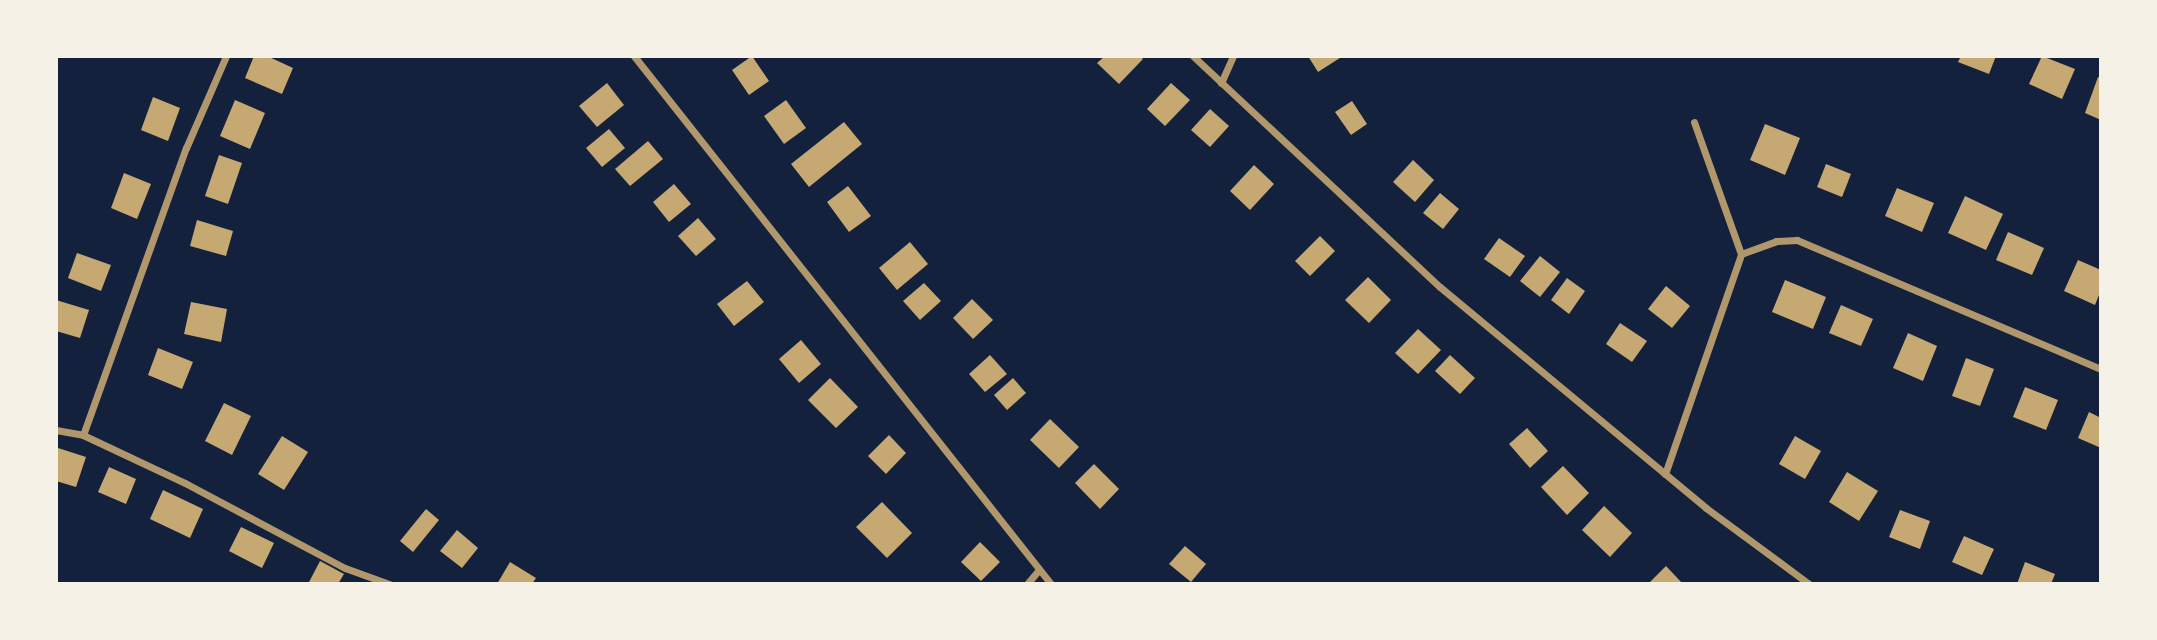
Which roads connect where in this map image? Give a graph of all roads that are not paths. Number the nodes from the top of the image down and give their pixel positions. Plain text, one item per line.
1 (226, 56) edge
2 (634, 56) edge
3 (1193, 56) edge
4 (1233, 56) edge
5 (1221, 83) junction
6 (1694, 121) dead end
7 (1741, 254) junction
8 (2101, 369) edge
9 (56, 430) edge
10 (83, 435) junction
11 (1665, 474) junction
12 (1038, 571) junction
13 (389, 584) edge
14 (1027, 584) edge
15 (1051, 584) edge
16 (1809, 584) edge

1 - 10 street
2 - 12 street
3 - 5 street
4 - 5 street
5 - 11 street
6 - 7 street
7 - 8 street
7 - 11 street
9 - 10 street
10 - 13 street
11 - 16 street
12 - 14 street
12 - 15 street

